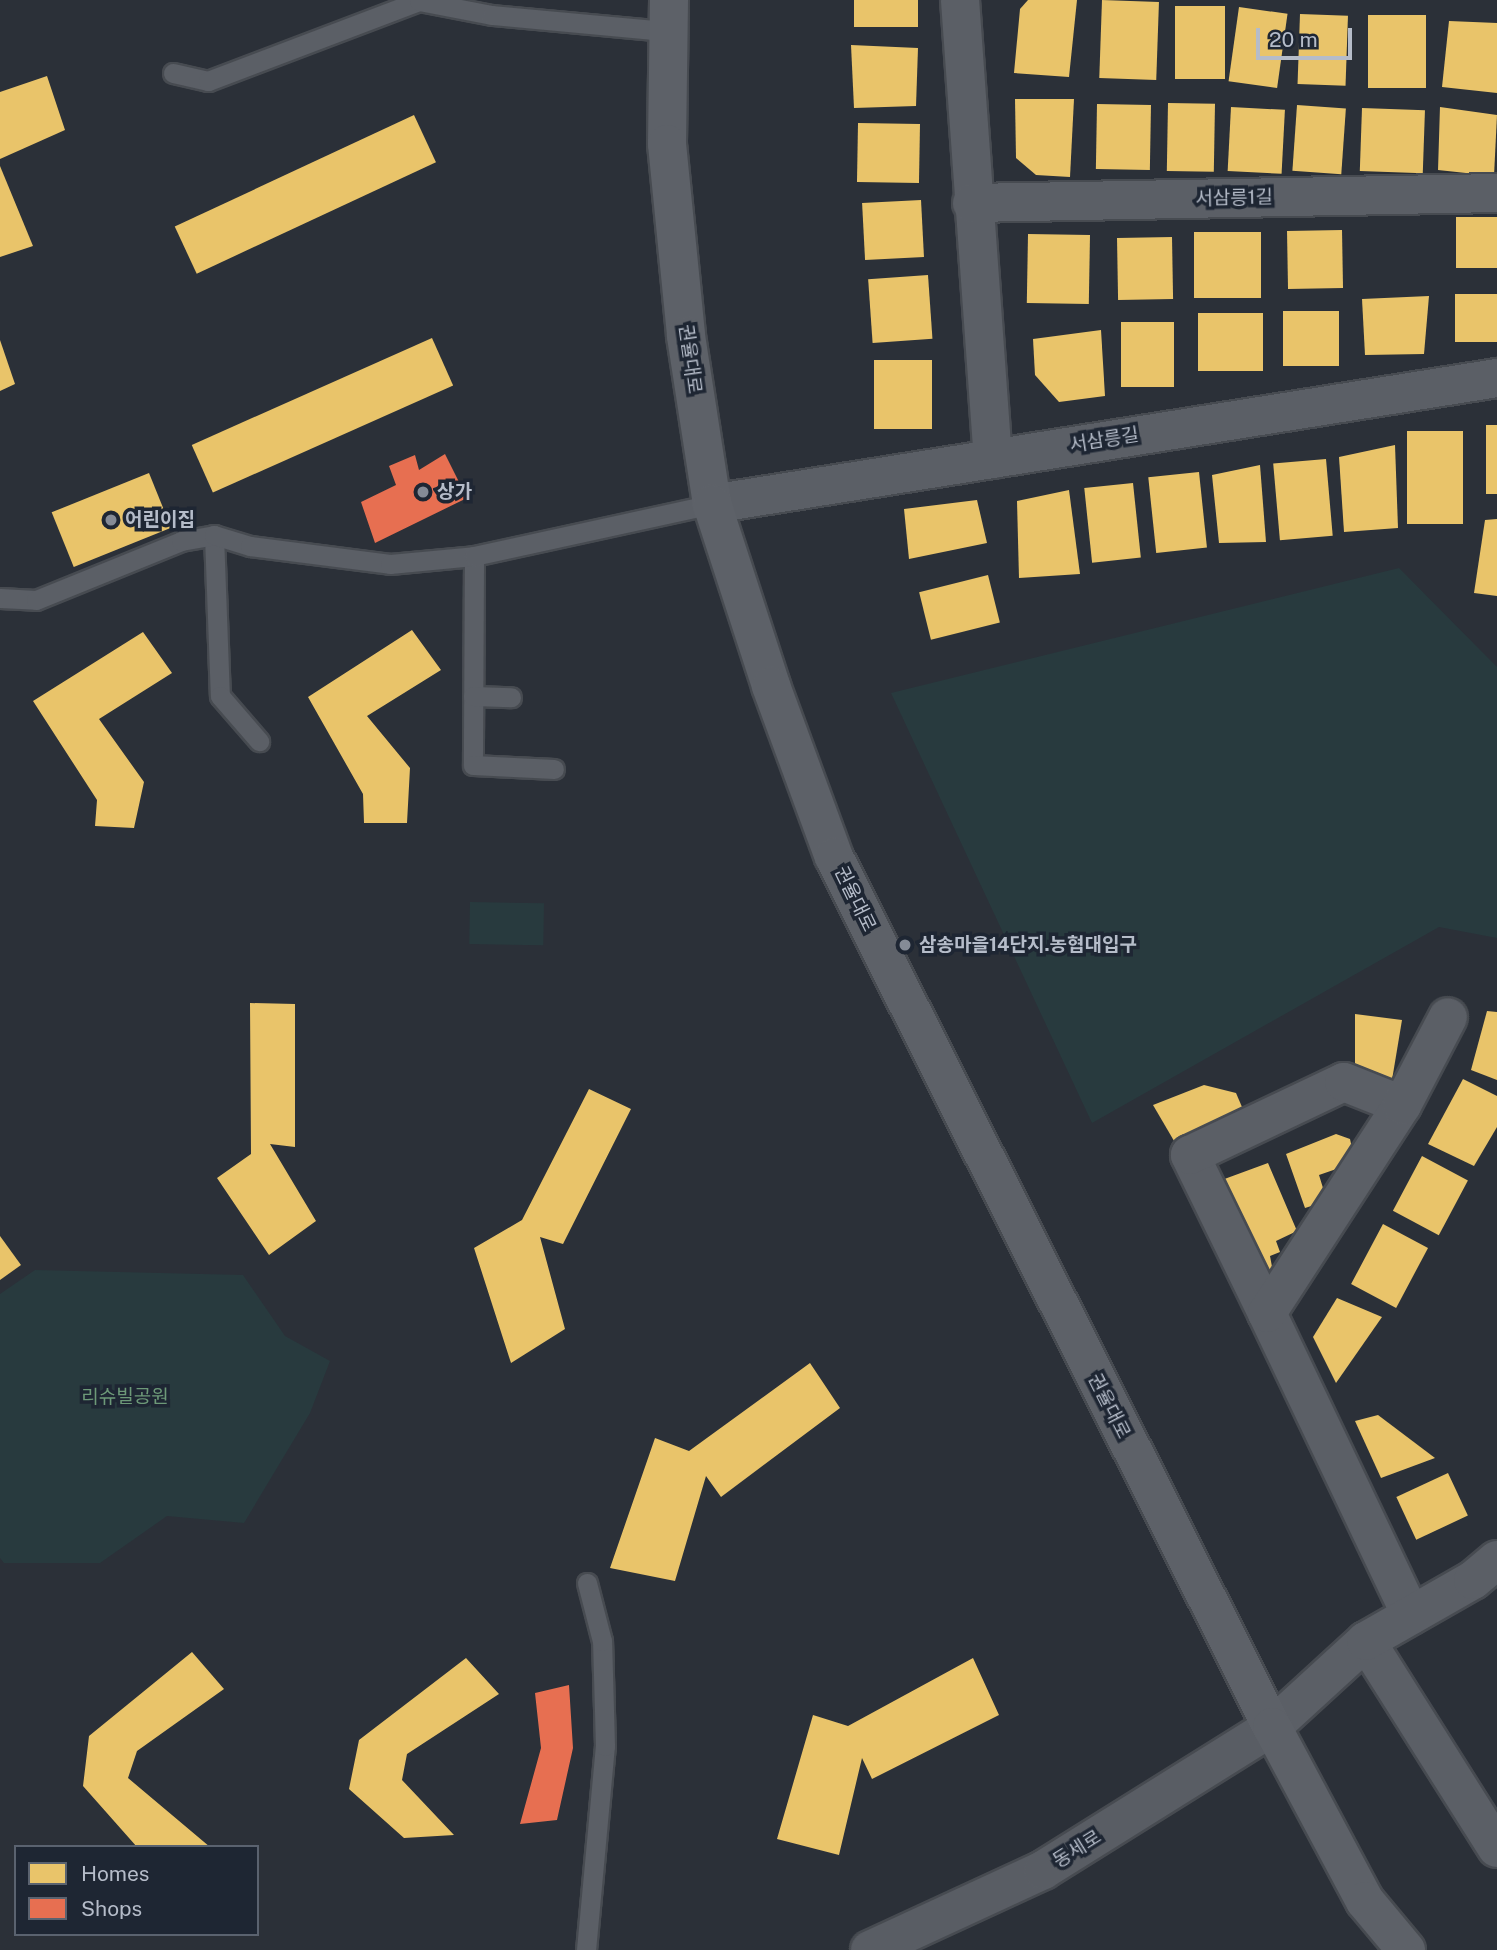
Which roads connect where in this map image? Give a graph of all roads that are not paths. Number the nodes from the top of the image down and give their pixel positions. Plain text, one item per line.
1 (960, 0) edge
2 (667, 15) edge
3 (173, 73) dead end
4 (1497, 193) edge
5 (972, 203) junction
6 (1497, 378) edge
7 (993, 459) junction
8 (712, 504) junction
9 (214, 534) junction
10 (474, 556) junction
11 (0, 598) edge
12 (473, 696) junction
13 (511, 697) dead end
14 (259, 741) dead end
15 (554, 769) dead end
16 (1448, 1017) dead end
17 (1402, 1105) junction
18 (1267, 1313) junction
19 (1485, 1570) edge
20 (587, 1583) dead end
21 (1411, 1615) junction
22 (1366, 1641) junction
23 (1272, 1727) junction
24 (1497, 1848) edge
25 (586, 1950) edge
26 (870, 1950) edge
27 (1406, 1950) edge

1 - 5 street
2 - 3 lane
2 - 8 main road, 권율대로
4 - 5 street, 서삼릉1길
5 - 7 street
6 - 7 street, 서삼릉길
7 - 8 street, 서삼릉길
8 - 10 lane
8 - 23 main road, 권율대로
9 - 10 lane
9 - 11 lane
9 - 14 lane
10 - 12 lane
12 - 13 lane
12 - 15 lane
16 - 17 street
17 - 18 street
17 - 18 street
18 - 21 street
19 - 21 street
20 - 25 lane
21 - 22 street
22 - 23 street
22 - 24 street
23 - 26 main road, 동세로
23 - 27 main road, 권율대로

